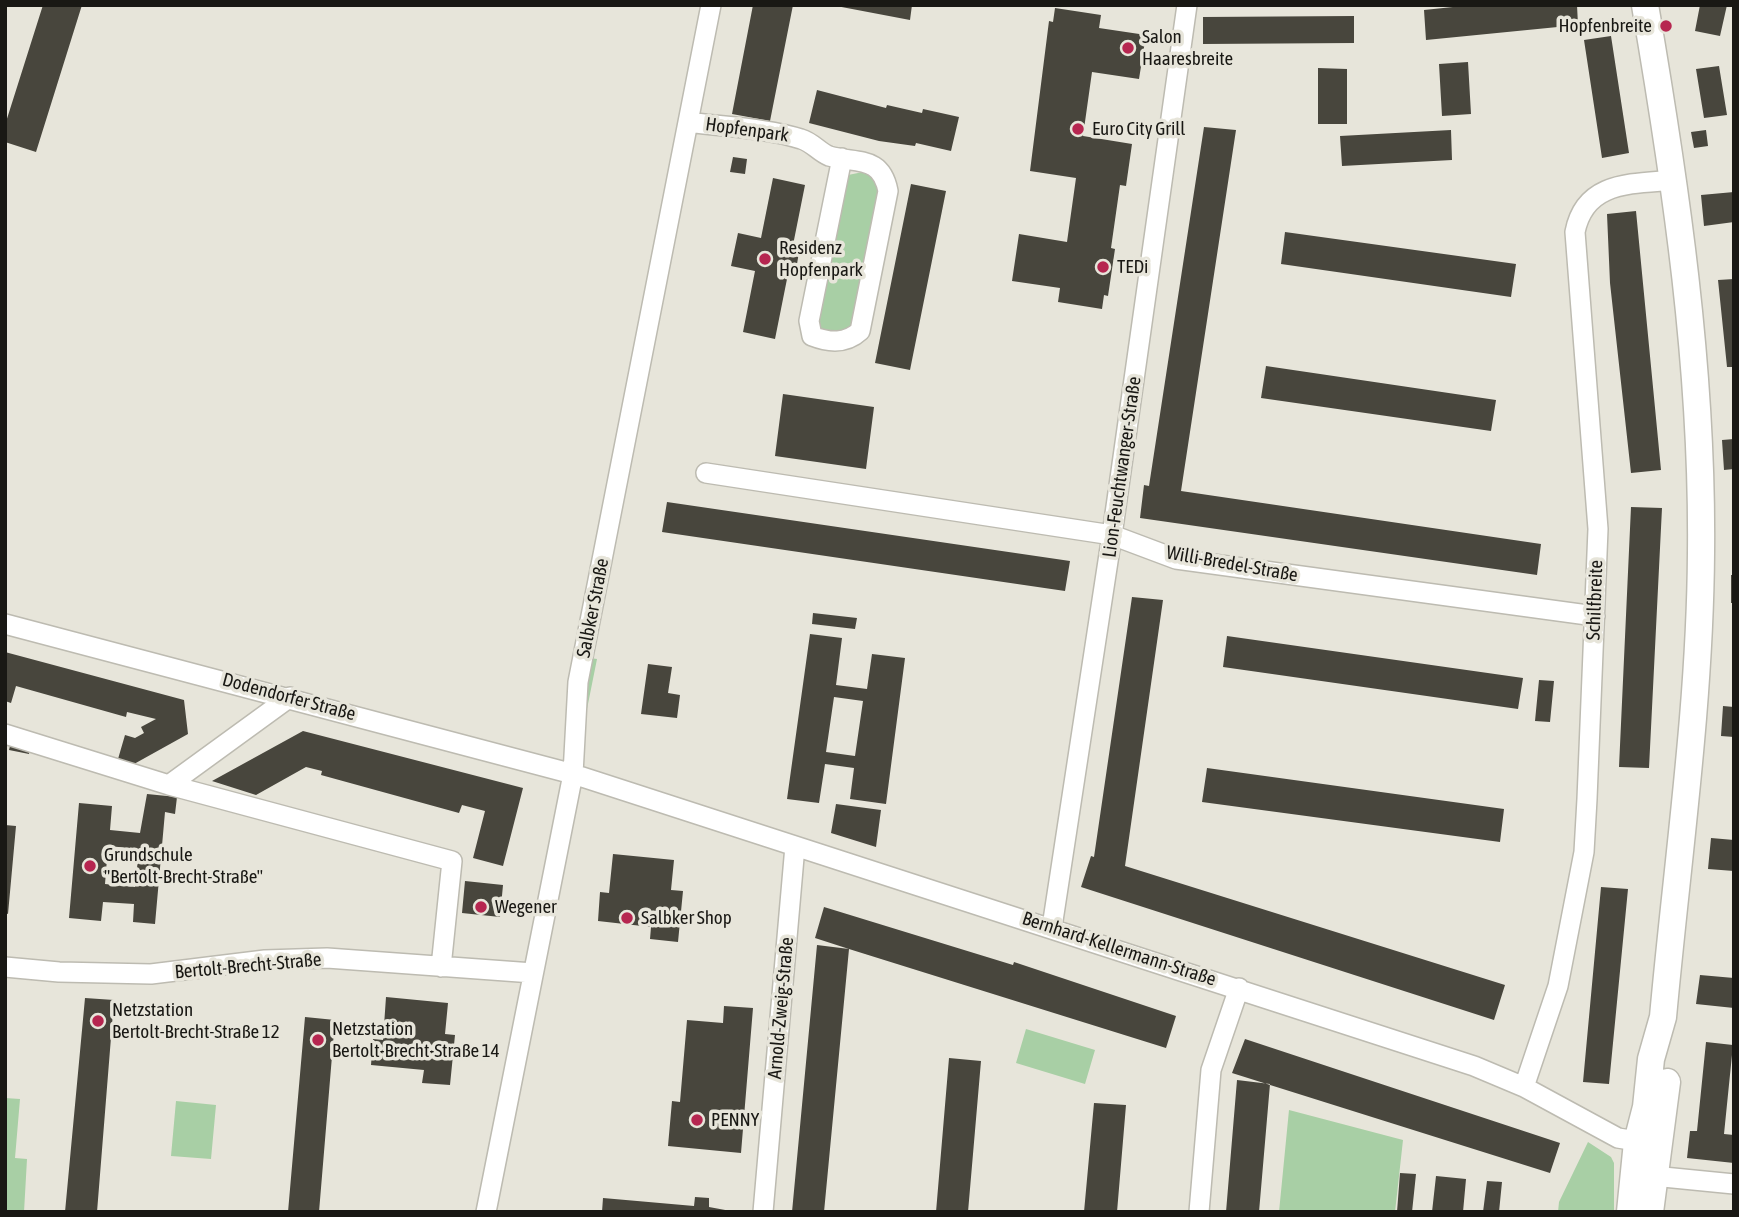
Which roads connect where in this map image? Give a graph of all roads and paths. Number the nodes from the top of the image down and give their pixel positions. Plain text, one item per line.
1 (711, 5) edge
2 (1187, 5) edge
3 (1645, 5) edge
4 (688, 122) junction
5 (842, 158) junction
6 (1674, 180) junction
7 (706, 473) dead end
8 (1112, 536) junction
9 (1595, 616) junction
10 (5, 624) edge
11 (290, 697) junction
12 (5, 734) edge
13 (572, 774) junction
14 (169, 785) junction
15 (795, 846) junction
16 (1052, 928) junction
17 (5, 967) edge
18 (441, 967) junction
19 (533, 973) junction
20 (1239, 988) junction
21 (1524, 1087) junction
22 (1647, 1142) junction
23 (1653, 1176) junction
24 (1734, 1184) edge
25 (486, 1212) edge
26 (763, 1212) edge
27 (1199, 1212) edge
28 (1630, 1212) edge
29 (1650, 1212) edge

1 - 4 street, Salbker Straße
2 - 8 street, Lion-Feuchtwanger-Straße
3 - 6 main road
4 - 5 street, Hopfenpark
4 - 13 street, Salbker Straße
5 - 5 street, Hopfenpark
6 - 9 street, Schilfbreite
6 - 22 main road
7 - 8 street, Willi-Bredel-Straße
8 - 9 street, Willi-Bredel-Straße
8 - 16 street, Lion-Feuchtwanger-Straße
9 - 21 street, Schilfbreite
10 - 11 street, Dodendorfer Straße
11 - 13 street, Dodendorfer Straße
11 - 14 street
12 - 14 street
13 - 15 street, Bernhard-Kellermann-Straße
13 - 19 street, Salbker Straße
14 - 18 street
15 - 16 street, Bernhard-Kellermann-Straße
15 - 26 street, Arnold-Zweig-Straße
16 - 20 street, Bernhard-Kellermann-Straße
17 - 18 street, Bertolt-Brecht-Straße
18 - 19 street, Bertolt-Brecht-Straße
19 - 25 street, Salbker Straße
20 - 21 street, Bernhard-Kellermann-Straße
20 - 27 street
21 - 22 street, Bernhard-Kellermann-Straße
22 - 23 main road
22 - 28 main road
23 - 24 street
23 - 29 main road

